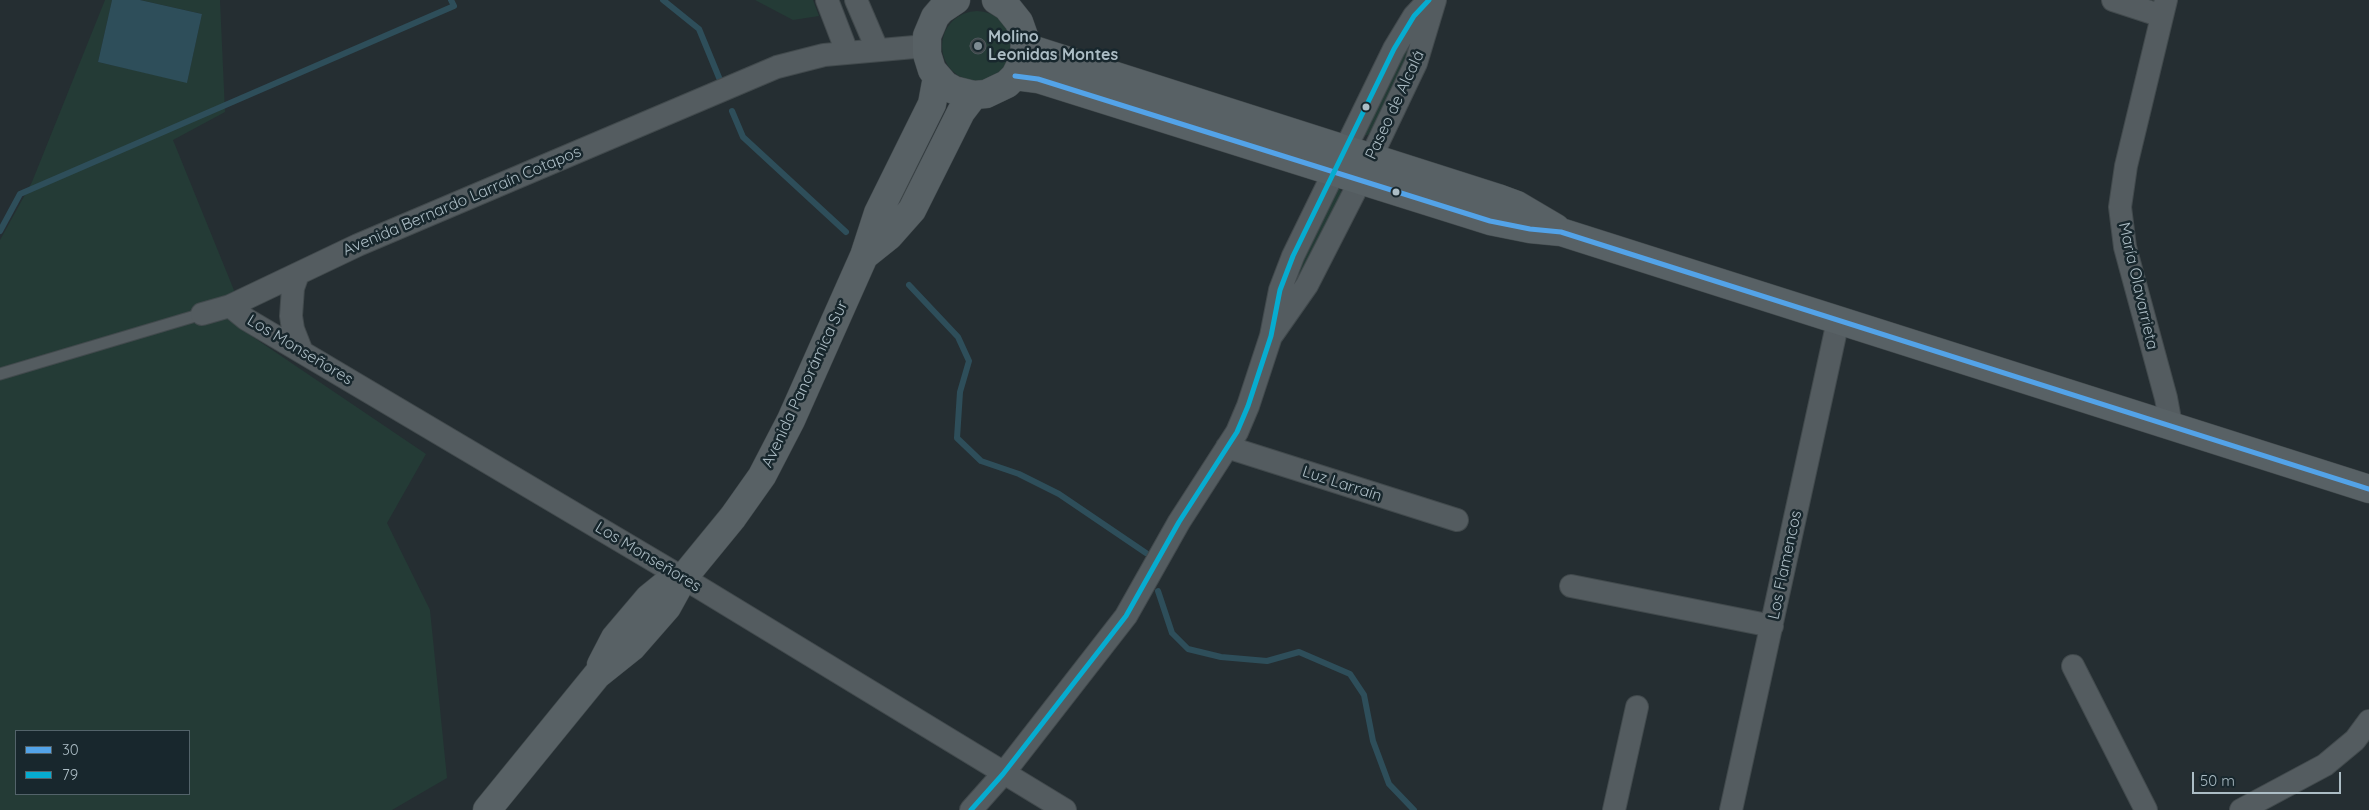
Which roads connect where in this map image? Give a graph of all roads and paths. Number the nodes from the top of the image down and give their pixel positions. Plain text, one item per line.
1 (826, 0) edge
2 (856, 0) edge
3 (956, 0) edge
4 (1429, 0) edge
5 (1434, 0) edge
6 (2113, 0) edge
7 (1010, 5) edge
8 (2164, 8) edge
9 (926, 46) junction
10 (1025, 47) junction
11 (877, 49) junction
12 (847, 52) junction
13 (1015, 76) junction
14 (937, 77) junction
15 (974, 95) junction
16 (1204, 104) junction
17 (1195, 129) junction
18 (1346, 148) junction
19 (1371, 157) junction
20 (1333, 173) junction
21 (1359, 181) junction
22 (1561, 232) junction
23 (864, 256) junction
24 (298, 274) junction
25 (230, 306) junction
26 (202, 314) joint
27 (1838, 321) junction
28 (1271, 336) junction
29 (302, 352) junction
30 (0, 374) edge
31 (2171, 425) junction
32 (1227, 447) junction
33 (2369, 488) edge
34 (1457, 520) dead end
35 (683, 578) junction
36 (1571, 586) dead end
37 (1772, 626) junction
38 (2073, 666) dead end
39 (1637, 706) dead end
40 (2369, 721) edge
41 (1003, 774) junction
42 (487, 810) edge
43 (971, 810) edge
44 (1065, 810) edge
45 (1614, 810) edge
46 (1732, 810) edge
47 (2146, 810) edge
48 (2241, 810) edge

1 - 12 street
2 - 11 street
3 - 9 street
4 - 18 street, Paseo de Alcalá
5 - 19 street, Paseo de Alcalá
6 - 8 street
7 - 10 street
8 - 31 street, María Olavarrieta
9 - 11 street, Avenida Bernardo Larraín Cotapos
9 - 14 street
10 - 13 street
10 - 16 street
11 - 12 street, Avenida Bernardo Larraín Cotapos
12 - 24 street, Avenida Bernardo Larraín Cotapos
13 - 15 street
13 - 17 street
14 - 15 street
14 - 23 street, Avenida Panorámica Sur
15 - 23 street, Avenida Panorámica Sur
16 - 17 street
16 - 18 street
17 - 20 street
18 - 19 street
18 - 20 street, Paseo de Alcalá
19 - 21 street, Paseo de Alcalá
19 - 22 street
20 - 21 street
20 - 28 street, Paseo de Alcalá
21 - 22 street
21 - 28 street, Paseo de Alcalá
22 - 27 street
23 - 35 street, Avenida Panorámica Sur
24 - 25 street, Avenida Bernardo Larraín Cotapos
24 - 29 street
25 - 26 street, Avenida Bernardo Larraín Cotapos
25 - 29 street, Los Monseñores
26 - 30 lane, Avenida Bernardo Larraín Cotapos
27 - 31 street
27 - 37 street, Los Flamencos
28 - 32 street, Paseo de Alcalá
29 - 35 street, Los Monseñores
31 - 33 street
32 - 34 street, Luz Larraín
32 - 41 street, Paseo de Alcalá
35 - 41 street, Los Monseñores
35 - 42 street, Avenida Panorámica Sur
36 - 37 street
37 - 46 street, Los Flamencos
38 - 47 street
39 - 45 street
40 - 48 street
41 - 43 street, Paseo de Alcalá
41 - 44 street, Los Monseñores

